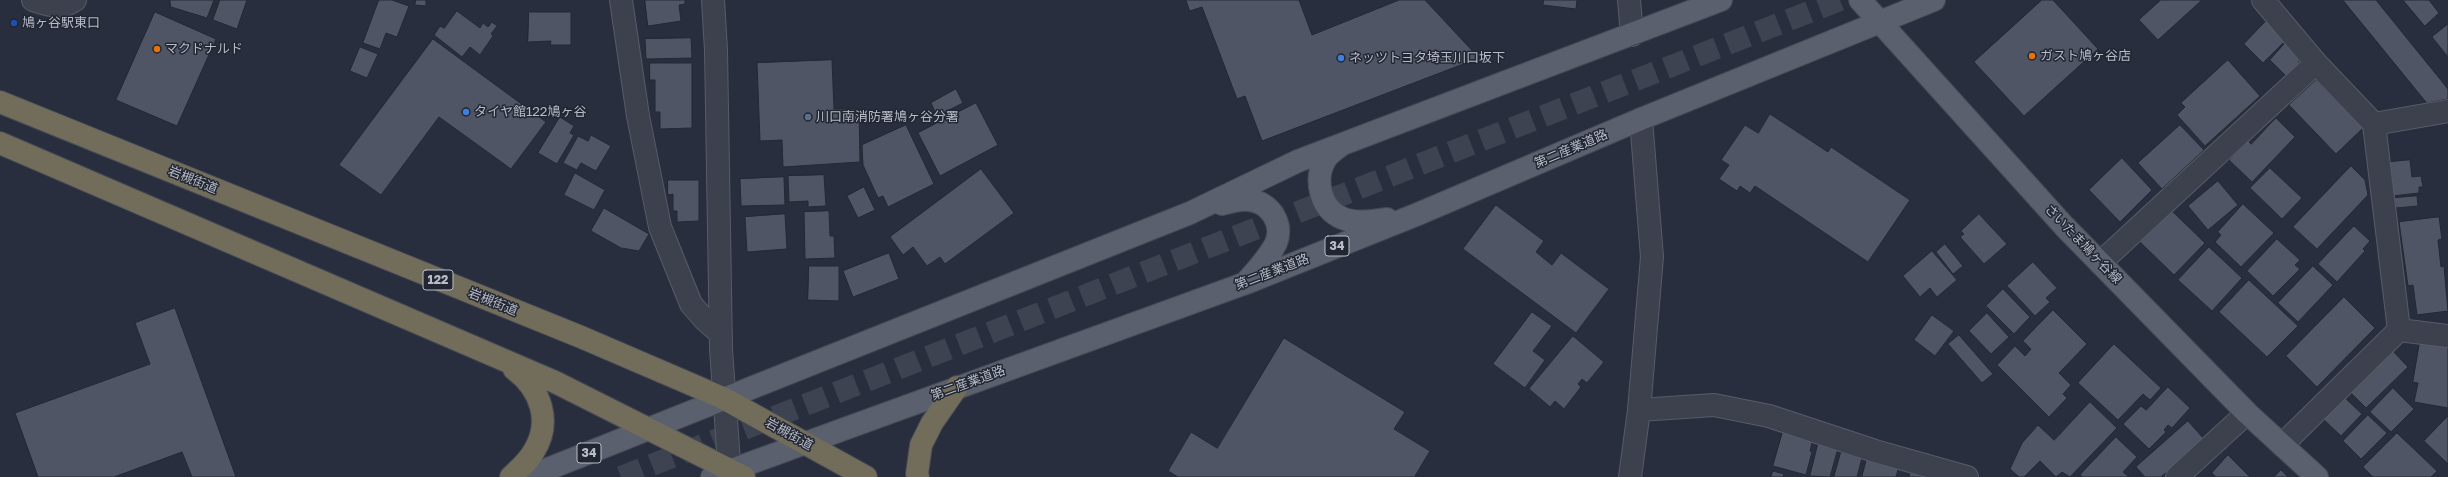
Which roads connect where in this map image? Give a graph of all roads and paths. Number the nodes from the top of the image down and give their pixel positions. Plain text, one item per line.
1 (33, 0) edge
2 (75, 0) edge
3 (621, 0) edge
4 (713, 0) edge
5 (1629, 0) edge
6 (1721, 0) edge
7 (1860, 0) edge
8 (1934, 0) edge
9 (2263, 0) edge
10 (1881, 22) junction
11 (1632, 35) junction
12 (2316, 63) junction
13 (0, 102) edge
14 (2448, 111) edge
15 (1641, 119) junction
16 (2374, 124) junction
17 (0, 143) edge
18 (1341, 144) junction
19 (1190, 213) junction
20 (1418, 214) junction
21 (2100, 263) junction
22 (1246, 283) junction
23 (2399, 330) junction
24 (721, 334) junction
25 (2448, 336) edge
26 (501, 359) junction
27 (957, 387) junction
28 (723, 398) junction
29 (1639, 410) junction
30 (2247, 413) junction
31 (649, 429) junction
32 (805, 443) junction
33 (2282, 445) junction
34 (729, 475) edge
35 (511, 477) edge
36 (528, 477) edge
37 (866, 477) edge
38 (918, 477) edge
39 (1630, 477) edge
40 (1967, 477) edge
41 (2177, 477) edge
42 (2317, 477) edge

1 - 2 street
3 - 24 street
4 - 24 street
5 - 11 street
6 - 11 main road, 34
7 - 10 main road, さいたま鳩ヶ谷線
8 - 10 main road, 第二産業道路 / 34
9 - 12 street
10 - 15 main road, 第二産業道路 / 34
10 - 21 main road, さいたま鳩ヶ谷線
11 - 18 main road, 34
12 - 16 street
12 - 21 street
13 - 28 highway, 岩槻街道 / 122
14 - 16 street
15 - 20 main road, 第二産業道路 / 34
15 - 29 street
16 - 23 street
17 - 26 highway
18 - 19 main road, 34
18 - 20 main road
19 - 22 main road
19 - 28 main road, 34
20 - 22 main road, 第二産業道路 / 34
21 - 30 main road, さいたま鳩ヶ谷線
22 - 27 main road, 第二産業道路 / 34
23 - 25 street
23 - 33 street
24 - 28 street
26 - 31 highway
26 - 35 highway
27 - 32 main road, 第二産業道路 / 34
27 - 38 highway
28 - 31 main road, 34
28 - 32 highway, 岩槻街道 / 122
28 - 34 street
29 - 39 street
29 - 40 street
30 - 33 main road, さいたま鳩ヶ谷線
30 - 41 street
31 - 34 highway
31 - 36 main road, 34
32 - 34 main road, 第二産業道路 / 34
32 - 37 highway, 岩槻街道 / 122
33 - 42 main road, さいたま鳩ヶ谷線

